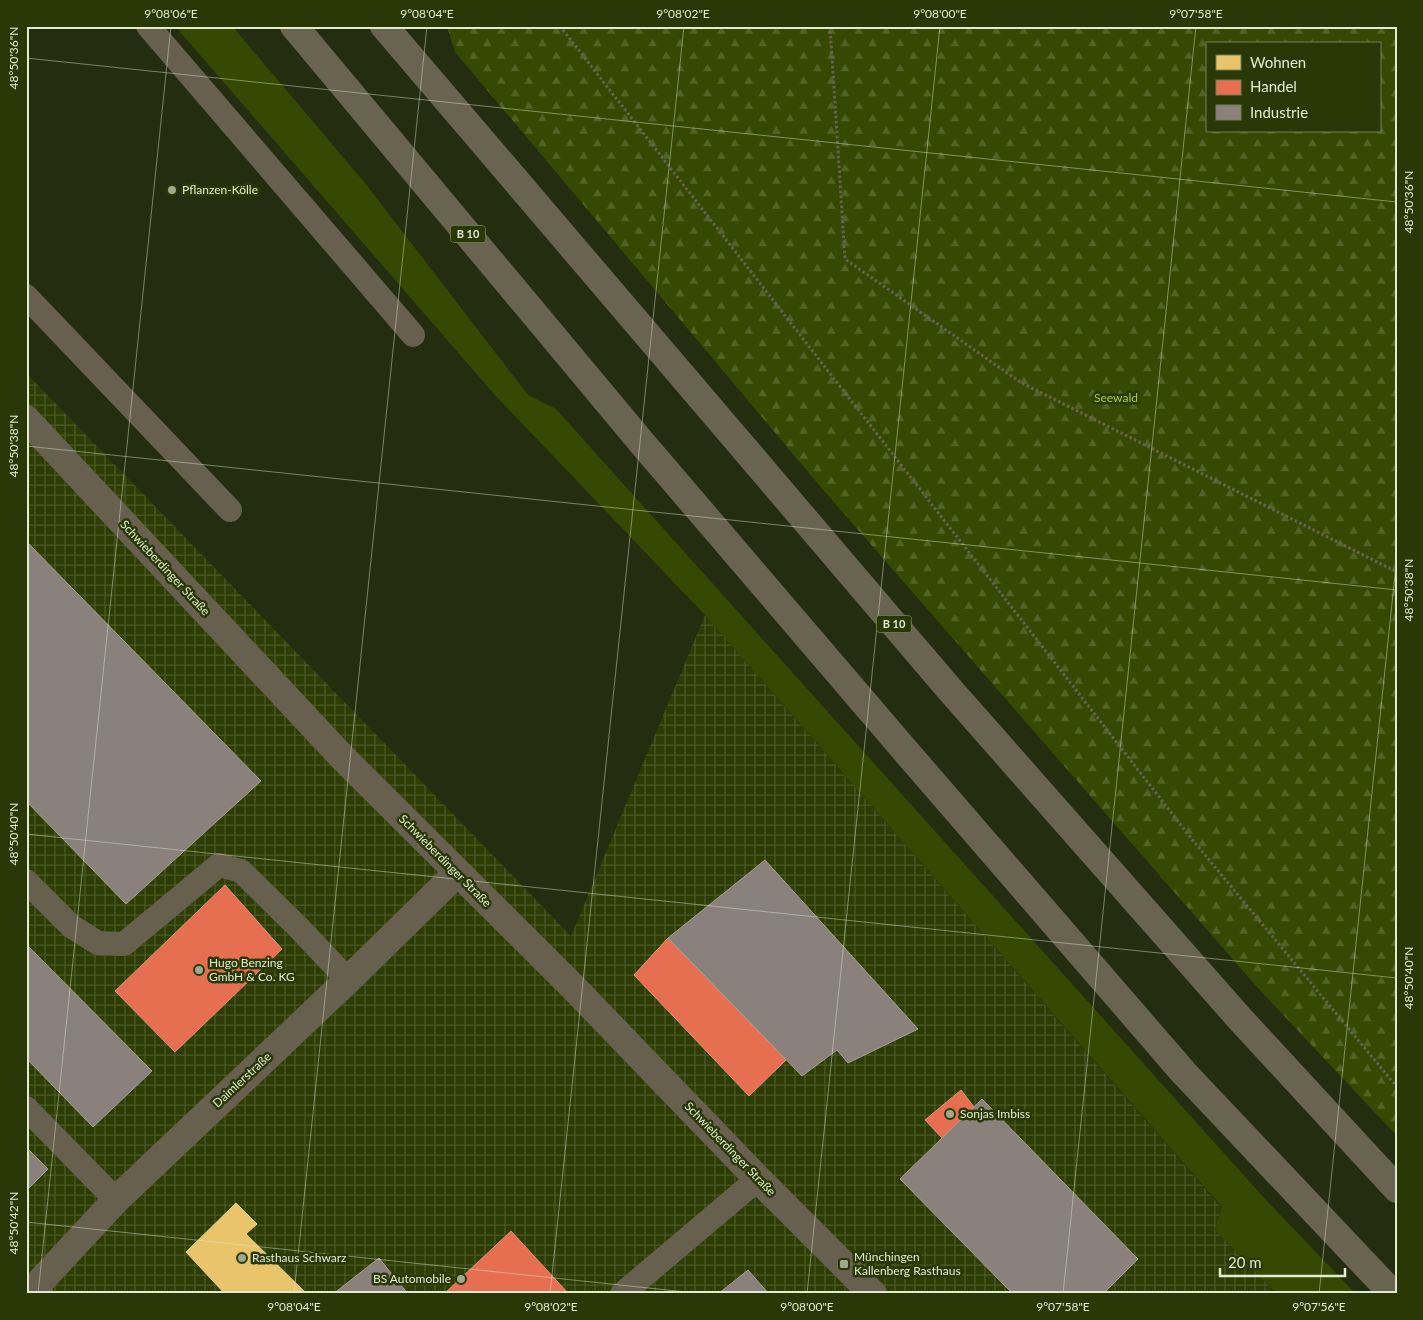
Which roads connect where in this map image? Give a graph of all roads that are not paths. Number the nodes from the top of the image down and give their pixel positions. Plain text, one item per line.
1 (148, 26) edge
2 (294, 26) edge
3 (384, 26) edge
4 (31, 310) edge
5 (413, 335) dead end
6 (26, 419) edge
7 (230, 510) dead end
8 (457, 873) junction
9 (26, 881) edge
10 (348, 980) junction
11 (26, 1108) edge
12 (758, 1179) junction
13 (1397, 1189) edge
14 (116, 1200) junction
15 (34, 1287) edge
16 (622, 1294) edge
17 (873, 1294) edge
18 (1392, 1294) edge

1 - 5 lane
2 - 18 highway, B 10
3 - 13 highway, B 10
4 - 7 lane
6 - 8 street, Schwieberdinger Straße
8 - 10 street, Daimlerstraße
8 - 12 street, Schwieberdinger Straße
9 - 10 lane
10 - 14 street, Daimlerstraße
11 - 14 lane
12 - 16 lane
12 - 17 street, Schwieberdinger Straße
14 - 15 street, Daimlerstraße

